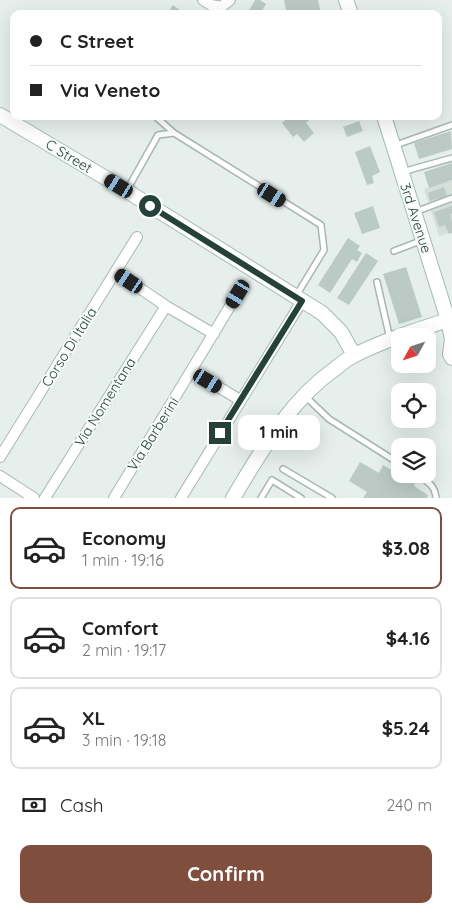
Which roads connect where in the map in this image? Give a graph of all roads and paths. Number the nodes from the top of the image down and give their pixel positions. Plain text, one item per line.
1 (203, 0) edge
2 (230, 0) edge
3 (0, 115) edge
4 (160, 120) edge
5 (385, 120) edge
6 (452, 125) edge
7 (174, 133) junction
8 (393, 146) junction
9 (452, 158) edge
10 (401, 172) junction
11 (126, 191) junction
12 (452, 198) edge
13 (414, 212) junction
14 (137, 237) dead end
15 (423, 240) junction
16 (394, 251) dead end
17 (116, 272) junction
18 (377, 282) dead end
19 (238, 294) dead end
20 (299, 299) junction
21 (166, 306) junction
22 (448, 320) junction
23 (214, 334) junction
24 (452, 339) edge
25 (390, 340) junction
26 (354, 355) junction
27 (452, 358) edge
28 (192, 371) junction
29 (304, 395) junction
30 (240, 400) junction
31 (0, 457) edge
32 (391, 458) edge
33 (283, 468) dead end
34 (0, 476) edge
35 (430, 483) edge
36 (34, 498) edge
37 (45, 498) edge
38 (114, 498) edge
39 (181, 498) edge
40 (232, 498) edge
41 (261, 498) edge
42 (301, 498) edge
43 (332, 498) edge
44 (436, 498) edge

1 - 2 street
3 - 11 street, C Street
4 - 7 lane
5 - 8 street, 3rd Avenue
6 - 8 lane
7 - 11 lane
7 - 20 lane
8 - 10 street, 3rd Avenue
9 - 10 lane
10 - 13 street, 3rd Avenue
11 - 20 street, C Street
12 - 13 lane
13 - 15 street, 3rd Avenue
14 - 17 street, Corso Di Italia
15 - 16 lane
15 - 22 street, 3rd Avenue
17 - 21 street
17 - 31 street, Corso Di Italia
18 - 25 lane
19 - 23 street, Via Barberini
20 - 26 street, C Street
20 - 30 street
21 - 23 street
21 - 37 street, Via Nomentana
22 - 24 street
22 - 25 street
23 - 28 street, Via Barberini
24 - 27 street
25 - 26 street
26 - 29 street
28 - 30 street
28 - 38 street, Via Barberini
29 - 32 lane
29 - 40 street
30 - 39 street
33 - 43 lane
34 - 36 street
35 - 44 lane
41 - 42 lane

